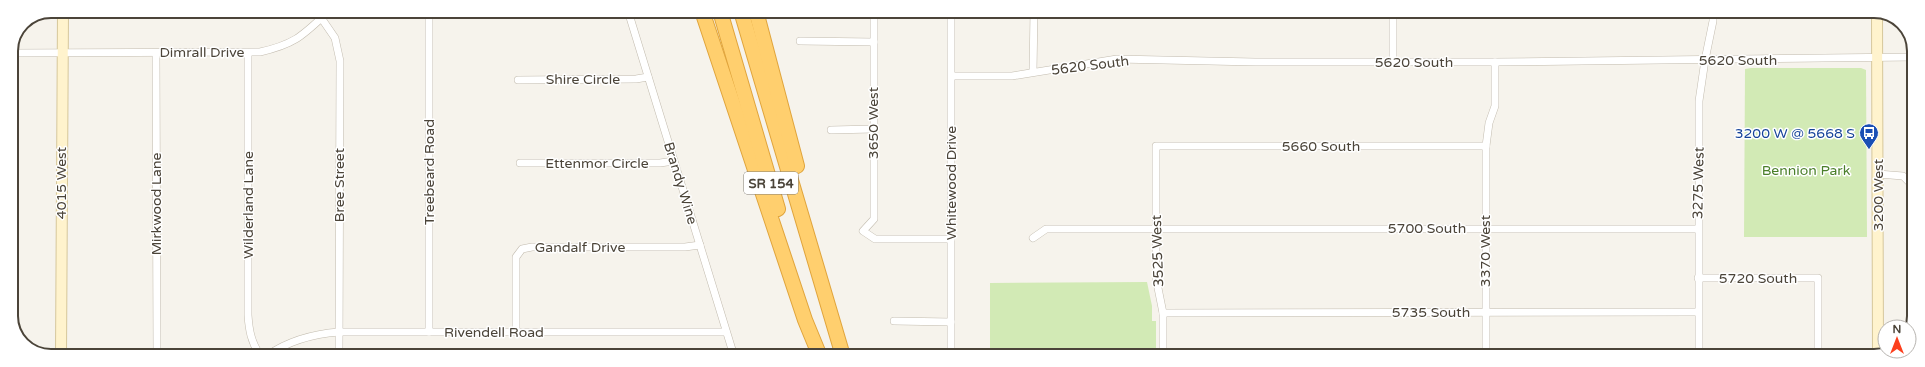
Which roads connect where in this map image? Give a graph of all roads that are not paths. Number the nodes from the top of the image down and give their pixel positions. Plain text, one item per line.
1 (63, 18) edge
2 (429, 18) edge
3 (630, 18) edge
4 (704, 18) edge
5 (722, 18) edge
6 (743, 18) edge
7 (758, 18) edge
8 (874, 18) edge
9 (951, 18) edge
10 (1034, 18) edge
11 (1393, 18) edge
12 (1713, 18) edge
13 (1877, 18) edge
14 (322, 19) joint
15 (800, 41) dead end
16 (874, 42) junction
17 (18, 53) edge
18 (62, 53) junction
19 (156, 53) junction
20 (248, 53) junction
21 (1907, 58) edge
22 (1877, 59) junction
23 (1705, 60) junction
24 (1393, 62) junction
25 (1495, 62) junction
26 (1033, 72) junction
27 (952, 76) junction
28 (648, 77) junction
29 (518, 80) dead end
30 (831, 130) dead end
31 (873, 130) junction
32 (1156, 146) joint
33 (1486, 146) junction
34 (674, 161) junction
35 (520, 163) dead end
36 (1878, 174) junction
37 (1907, 180) edge
38 (1485, 228) junction
39 (1156, 229) junction
40 (1698, 229) junction
41 (1033, 238) dead end
42 (951, 239) junction
43 (700, 245) junction
44 (1698, 278) junction
45 (1485, 312) junction
46 (1698, 312) junction
47 (1163, 313) junction
48 (1878, 319) edge
49 (894, 321) dead end
50 (951, 322) junction
51 (339, 332) junction
52 (429, 332) junction
53 (516, 332) junction
54 (726, 332) junction
55 (61, 349) edge
56 (157, 349) edge
57 (256, 349) edge
58 (277, 349) edge
59 (339, 349) edge
60 (732, 349) edge
61 (818, 349) edge
62 (818, 349) edge
63 (841, 349) edge
64 (841, 349) edge
65 (951, 349) edge
66 (1163, 349) edge
67 (1486, 349) edge
68 (1698, 349) edge
69 (1818, 349) edge

1 - 18 street, 4015 West
2 - 52 street, Treebeard Road
3 - 28 street, Brandy Wine
4 - 61 highway
5 - 62 highway, SR 154
6 - 63 highway, SR 154
7 - 64 highway
8 - 16 street, 3650 West
9 - 27 street, Whitewood Drive
10 - 26 street
11 - 24 street
12 - 23 street, 3275 West
13 - 22 street, 3200 West
14 - 20 street, Dimrall Drive
14 - 51 street, Bree Street
15 - 16 street
16 - 31 street, 3650 West
17 - 18 street, Dimrall Drive
18 - 19 street, Dimrall Drive
18 - 55 street, 4015 West
19 - 20 street, Dimrall Drive
19 - 56 street, Mirkwood Lane
20 - 57 street, Wilderland Lane
21 - 22 street, 5620 South
22 - 23 street, 5620 South
22 - 36 street, 3200 West
23 - 25 street, 5620 South
23 - 40 street, 3275 West
24 - 25 street, 5620 South
24 - 26 street, 5620 South
25 - 33 street, 3370 West
26 - 27 street, 5620 South
27 - 42 street, Whitewood Drive
28 - 29 street, Shire Circle
28 - 34 street, Brandy Wine
30 - 31 street
31 - 42 street, 3650 West
32 - 33 street, 5660 South
32 - 39 street, 3525 West
33 - 38 street, 3370 West
34 - 35 street, Ettenmor Circle
34 - 43 street, Brandy Wine
36 - 37 street
36 - 48 street, 3200 West
38 - 39 street, 5700 South
38 - 40 street, 5700 South
38 - 45 street, 3370 West
39 - 41 street, 5700 South
39 - 47 street, 3525 West
40 - 44 street, 3275 West
42 - 50 street, Whitewood Drive
43 - 53 street, Gandalf Drive
43 - 54 street, Brandy Wine
44 - 46 street, 3275 West
44 - 69 street, 5720 South
45 - 46 street, 5735 South
45 - 47 street, 5735 South
45 - 67 street, 3370 West
46 - 68 street, 3275 West
47 - 66 street, 3525 West
49 - 50 street
50 - 65 street, Whitewood Drive
51 - 52 street, Rivendell Road
51 - 58 street, Rivendell Road
51 - 59 street, Bree Street
52 - 53 street, Rivendell Road
53 - 54 street, Rivendell Road
54 - 60 street, Brandy Wine

